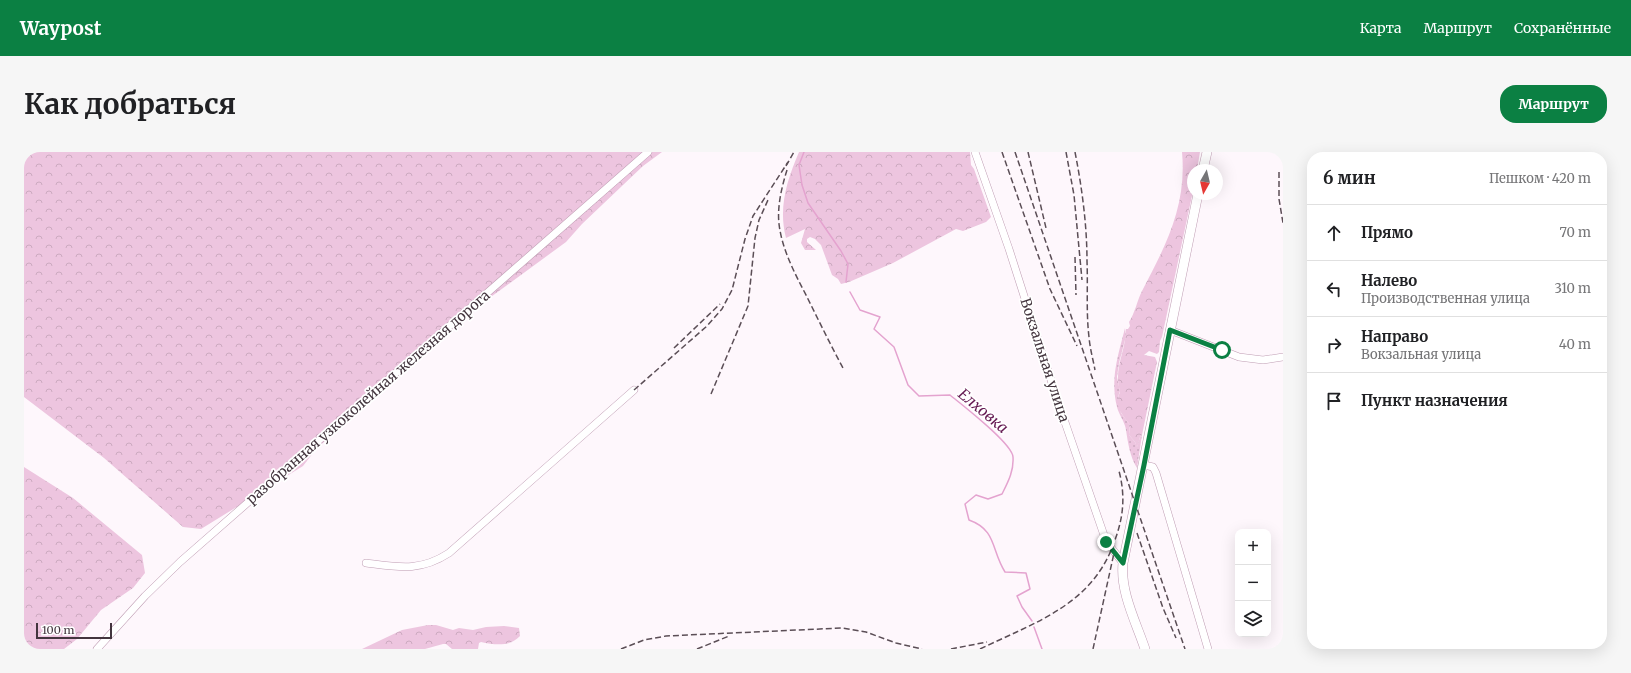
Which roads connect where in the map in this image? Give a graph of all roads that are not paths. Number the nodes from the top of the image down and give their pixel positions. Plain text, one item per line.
1 (648, 152) edge
2 (975, 152) edge
3 (1207, 152) edge
4 (1204, 164) edge
5 (1197, 200) edge
6 (1170, 330) junction
7 (1283, 357) edge
8 (634, 390) dead end
9 (1144, 465) junction
10 (366, 563) dead end
11 (1123, 563) junction
12 (97, 649) edge
13 (1145, 649) edge
14 (1208, 649) edge

1 - 12 street, разобранная узкоколейная железная дорога
2 - 11 street, Вокзальная улица
3 - 4 main road
5 - 6 main road
6 - 7 street
6 - 9 main road
8 - 10 street
9 - 11 main road
9 - 14 street
11 - 13 main road

